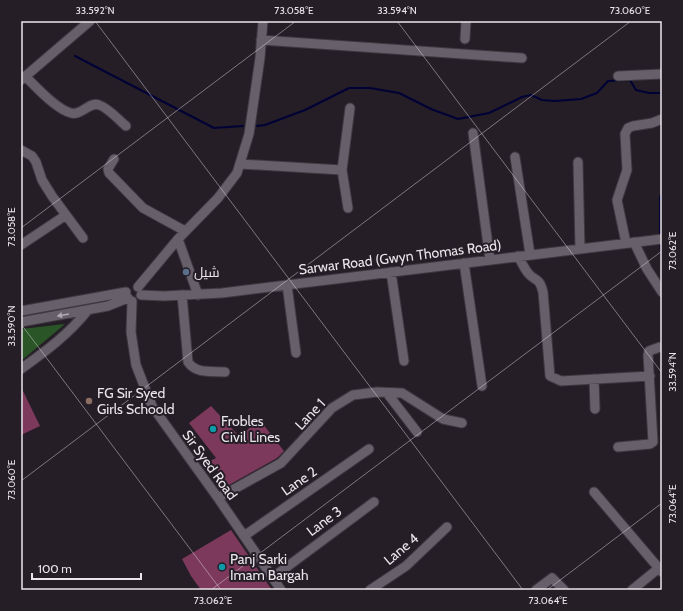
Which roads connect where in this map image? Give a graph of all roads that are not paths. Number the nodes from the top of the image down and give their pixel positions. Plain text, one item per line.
1 (90, 21) edge
2 (263, 21) edge
3 (466, 21) edge
4 (465, 39) dead end
5 (261, 40) junction
6 (522, 58) dead end
7 (662, 74) edge
8 (618, 76) dead end
9 (23, 78) edge
10 (350, 108) dead end
11 (662, 119) edge
12 (126, 126) dead end
13 (474, 133) dead end
14 (22, 153) edge
15 (515, 156) dead end
16 (114, 159) dead end
17 (578, 162) dead end
18 (240, 164) junction
19 (342, 170) junction
20 (348, 208) dead end
21 (66, 215) junction
22 (185, 231) junction
23 (83, 238) dead end
24 (178, 239) junction
25 (662, 239) edge
26 (630, 243) junction
27 (21, 245) edge
28 (580, 248) junction
29 (530, 254) junction
30 (518, 256) junction
31 (490, 260) junction
32 (464, 263) junction
33 (391, 272) junction
34 (287, 285) junction
35 (139, 291) junction
36 (662, 292) edge
37 (182, 295) junction
38 (198, 295) junction
39 (129, 297) junction
40 (88, 310) junction
41 (21, 311) edge
42 (21, 322) edge
43 (660, 347) dead end
44 (296, 353) dead end
45 (404, 361) dead end
46 (21, 369) edge
47 (225, 372) dead end
48 (650, 376) junction
49 (594, 380) junction
50 (482, 386) dead end
51 (387, 393) junction
52 (595, 409) dead end
53 (462, 423) dead end
54 (417, 432) dead end
55 (618, 447) dead end
56 (369, 449) dead end
57 (594, 492) dead end
58 (218, 498) junction
59 (374, 502) dead end
60 (447, 527) dead end
61 (244, 536) junction
62 (660, 570) edge
63 (272, 578) junction
64 (281, 590) edge
65 (370, 590) edge
66 (536, 590) edge
67 (564, 590) edge
68 (632, 590) edge

1 - 9 street
2 - 5 street
3 - 4 street
5 - 6 street
5 - 18 street
7 - 8 street
9 - 12 street
10 - 19 street
11 - 26 street
13 - 31 street
14 - 21 street
15 - 29 street
16 - 22 street
17 - 28 street
18 - 19 street
18 - 22 street
19 - 20 street
21 - 23 street
21 - 27 street
22 - 24 street
24 - 35 street
24 - 38 street
25 - 26 street, Sarwar Road (Gwyn Thomas Road)
26 - 28 street, Sarwar Road (Gwyn Thomas Road)
26 - 36 street
28 - 29 street, Sarwar Road (Gwyn Thomas Road)
29 - 30 street, Sarwar Road (Gwyn Thomas Road)
30 - 31 street, Sarwar Road (Gwyn Thomas Road)
30 - 49 street
31 - 32 street, Sarwar Road (Gwyn Thomas Road)
32 - 33 street, Sarwar Road (Gwyn Thomas Road)
32 - 50 street
33 - 34 street, Sarwar Road (Gwyn Thomas Road)
33 - 45 street
34 - 38 street, Sarwar Road (Gwyn Thomas Road)
34 - 44 street
35 - 37 street, Sarwar Road (Gwyn Thomas Road)
35 - 39 street
35 - 39 street
37 - 38 street, Sarwar Road (Gwyn Thomas Road)
37 - 47 street
39 - 40 street
39 - 41 street
39 - 58 street, Sir Syed Road
40 -> 42 street
40 - 46 street
43 - 48 street
48 - 49 street
48 - 55 street
49 - 52 street
51 - 53 street, Lane 1
51 - 54 street
51 - 58 street, Lane 1
56 - 61 street, Lane 2
57 - 62 street
58 - 61 street, Sir Syed Road
59 - 63 street, Lane 3
60 - 65 street, Lane 4
61 - 63 street, Sir Syed Road
62 - 68 street
63 - 64 street, Sir Syed Road
66 - 67 street

